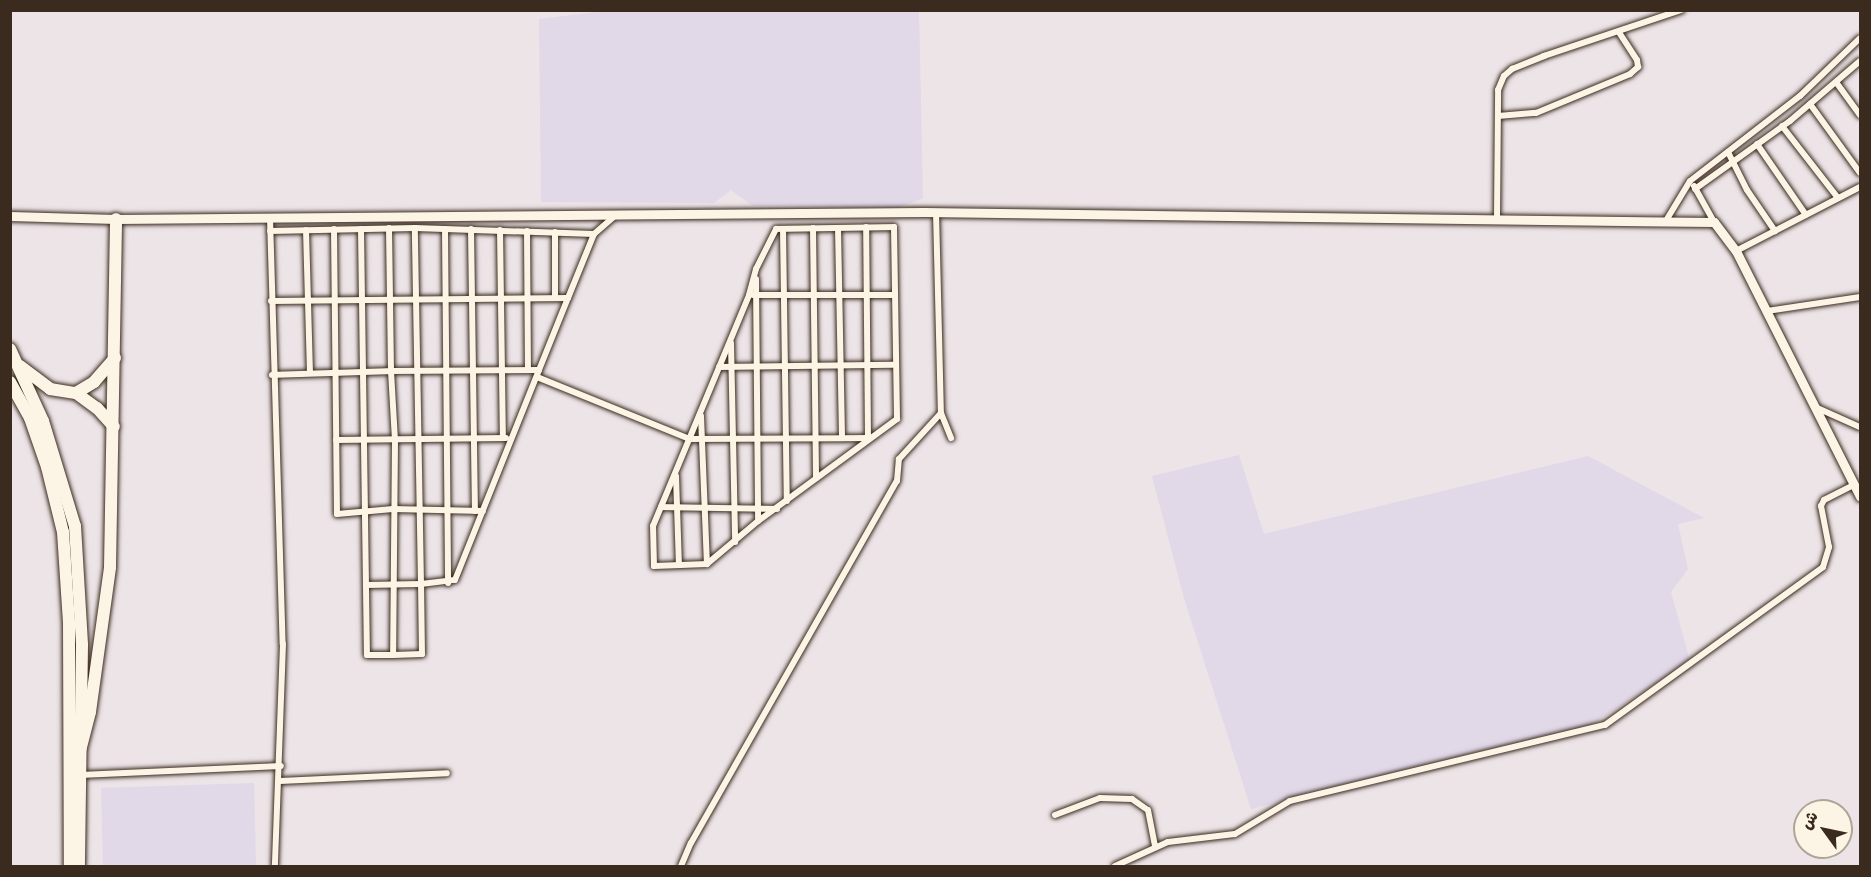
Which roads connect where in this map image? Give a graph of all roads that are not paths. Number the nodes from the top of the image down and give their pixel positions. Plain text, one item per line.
1 (1681, 10) edge
2 (1619, 32) junction
3 (1860, 38) edge
4 (1860, 61) edge
5 (1836, 82) junction
6 (1810, 104) junction
7 (1860, 115) edge
8 (1498, 116) junction
9 (1782, 126) junction
10 (1757, 144) junction
11 (1728, 152) junction
12 (1731, 162) junction
13 (1860, 173) edge
14 (1690, 181) junction
15 (1860, 187) edge
16 (1695, 189) junction
17 (1838, 198) junction
18 (936, 212) junction
19 (616, 215) junction
20 (1806, 215) junction
21 (10, 216) edge
22 (1497, 217) junction
23 (270, 218) junction
24 (116, 219) junction
25 (1667, 219) junction
26 (1714, 222) junction
27 (389, 228) junction
28 (415, 228) junction
29 (813, 228) junction
30 (838, 228) junction
31 (866, 228) junction
32 (334, 229) junction
33 (361, 229) junction
34 (446, 229) junction
35 (471, 229) junction
36 (783, 229) junction
37 (306, 230) junction
38 (500, 230) junction
39 (270, 231) junction
40 (527, 231) junction
41 (1775, 231) junction
42 (555, 232) junction
43 (594, 234) junction
44 (1736, 251) junction
45 (752, 295) junction
46 (784, 295) junction
47 (813, 295) junction
48 (839, 295) junction
49 (866, 295) junction
50 (893, 295) junction
51 (1860, 297) edge
52 (555, 298) junction
53 (568, 298) junction
54 (501, 299) junction
55 (528, 299) junction
56 (360, 300) junction
57 (446, 300) junction
58 (472, 300) junction
59 (271, 301) junction
60 (308, 301) junction
61 (335, 301) junction
62 (390, 301) junction
63 (416, 301) junction
64 (1767, 310) junction
65 (730, 340) junction
66 (10, 349) edge
67 (115, 358) junction
68 (893, 365) junction
69 (20, 366) junction
70 (814, 366) junction
71 (841, 366) junction
72 (866, 366) junction
73 (719, 367) junction
74 (731, 367) junction
75 (756, 367) junction
76 (785, 367) junction
77 (417, 370) junction
78 (446, 370) junction
79 (473, 370) junction
80 (502, 370) junction
81 (528, 370) junction
82 (365, 371) junction
83 (391, 371) junction
84 (337, 372) junction
85 (310, 373) junction
86 (538, 373) junction
87 (272, 375) junction
88 (10, 382) edge
89 (76, 393) junction
90 (1814, 406) junction
91 (941, 412) junction
92 (700, 413) junction
93 (114, 427) junction
94 (1860, 427) edge
95 (503, 438) junction
96 (512, 438) junction
97 (757, 438) junction
98 (786, 438) junction
99 (814, 438) junction
100 (842, 438) junction
101 (868, 438) junction
102 (951, 438) dead end
103 (474, 439) junction
104 (690, 439) junction
105 (702, 439) junction
106 (733, 439) junction
107 (336, 440) junction
108 (395, 440) junction
109 (418, 440) junction
110 (447, 440) junction
111 (365, 441) junction
112 (675, 473) junction
113 (816, 478) junction
114 (1854, 485) junction
115 (1860, 496) edge
116 (787, 501) junction
117 (661, 507) junction
118 (677, 507) junction
119 (705, 508) junction
120 (734, 508) junction
121 (393, 509) junction
122 (758, 509) junction
123 (777, 509) junction
124 (420, 511) junction
125 (479, 511) junction
126 (366, 512) junction
127 (447, 512) junction
128 (758, 521) junction
129 (735, 542) junction
130 (707, 564) junction
131 (679, 565) junction
132 (393, 583) junction
133 (448, 583) junction
134 (421, 584) junction
135 (366, 585) junction
136 (393, 655) junction
137 (80, 751) junction
138 (281, 766) junction
139 (447, 773) dead end
140 (80, 776) junction
141 (280, 781) junction
142 (1055, 815) dead end
143 (1155, 847) junction
144 (70, 867) edge
145 (79, 867) edge
146 (275, 867) edge
147 (681, 867) edge
148 (1115, 867) edge

1 - 2 street
2 - 8 street
2 - 8 street
3 - 11 street
4 - 5 street
5 - 6 street
5 - 7 street
6 - 9 street
6 - 13 street
8 - 22 street
9 - 10 street
9 - 17 street
10 - 12 street
10 - 20 street
11 - 12 street
11 - 14 street
12 - 16 street
12 - 41 street
14 - 16 street
14 - 25 street
15 - 17 street
16 - 26 street
17 - 20 street
18 - 19 street
18 - 22 street
18 - 91 street
19 - 23 street
19 - 43 street
20 - 41 street
21 - 24 street
22 - 25 street
23 - 24 street
23 - 39 street
24 - 67 highway
25 - 26 street
26 - 44 street
27 - 28 street
27 - 33 street
27 - 62 street
28 - 34 street
28 - 63 street
29 - 30 street
29 - 36 street
29 - 47 street
30 - 31 street
30 - 48 street
31 - 49 street
31 - 50 street
32 - 33 street
32 - 37 street
32 - 61 street
33 - 56 street
34 - 35 street
34 - 57 street
35 - 38 street
35 - 58 street
36 - 45 street
36 - 46 street
37 - 39 street
37 - 60 street
38 - 40 street
38 - 54 street
39 - 59 street
40 - 42 street
40 - 55 street
41 - 44 street
42 - 43 street
42 - 52 street
43 - 53 street
44 - 64 street
45 - 46 street
45 - 65 street
45 - 75 street
46 - 47 street
46 - 76 street
47 - 48 street
47 - 70 street
48 - 49 street
48 - 71 street
49 - 50 street
49 - 72 street
50 - 68 street
51 - 64 street
52 - 53 street
52 - 55 street
53 - 86 street
54 - 55 street
54 - 58 street
54 - 80 street
55 - 81 street
56 - 61 street
56 - 62 street
56 - 82 street
57 - 58 street
57 - 63 street
57 - 78 street
58 - 79 street
59 - 60 street
59 - 87 street
60 - 61 street
60 - 85 street
61 - 84 street
62 - 63 street
62 - 83 street
63 - 77 street
64 - 90 street
65 - 73 street
65 - 74 street
66 - 69 highway
67 - 89 highway
67 - 93 highway
68 - 72 street
68 - 101 street
69 - 89 highway
69 - 137 highway
70 - 71 street
70 - 76 street
70 - 99 street
71 - 72 street
71 - 100 street
72 - 101 street
73 - 74 street
73 - 92 street
74 - 75 street
74 - 106 street
75 - 76 street
75 - 97 street
76 - 98 street
77 - 78 street
77 - 83 street
77 - 109 street
78 - 79 street
78 - 110 street
79 - 80 street
79 - 103 street
80 - 81 street
80 - 95 street
81 - 86 street
82 - 83 street
82 - 84 street
82 - 111 street
83 - 108 street
84 - 85 street
84 - 107 street
85 - 87 street
86 - 96 street
86 - 104 street
87 - 138 street
88 - 144 highway
89 - 93 highway
90 - 94 street
90 - 114 street
91 - 102 street
91 - 147 street
92 - 104 street
92 - 105 street
93 - 137 highway
95 - 96 street
95 - 103 street
96 - 125 street
97 - 98 street
97 - 106 street
97 - 122 street
98 - 99 street
98 - 116 street
99 - 100 street
99 - 113 street
100 - 101 street
101 - 113 street
103 - 110 street
103 - 125 street
104 - 105 street
104 - 112 street
105 - 106 street
105 - 119 street
106 - 120 street
107 - 111 street
107 - 126 street
108 - 109 street
108 - 111 street
108 - 121 street
109 - 110 street
109 - 124 street
110 - 127 street
111 - 126 street
112 - 117 street
112 - 118 street
113 - 116 street
114 - 115 street
114 - 143 street
116 - 123 street
117 - 118 street
117 - 131 street
118 - 119 street
118 - 131 street
119 - 120 street
119 - 130 street
120 - 122 street
120 - 129 street
121 - 124 street
121 - 126 street
121 - 132 street
122 - 123 street
122 - 128 street
123 - 128 street
124 - 127 street
124 - 134 street
125 - 127 street
125 - 133 street
126 - 135 street
127 - 133 street
128 - 129 street
129 - 130 street
130 - 131 street
132 - 134 street
132 - 135 street
132 - 136 street
133 - 134 street
134 - 136 street
135 - 136 street
137 - 140 highway
138 - 140 street
138 - 141 street
139 - 141 street
140 - 145 highway
141 - 146 street
142 - 143 street
143 - 148 street

